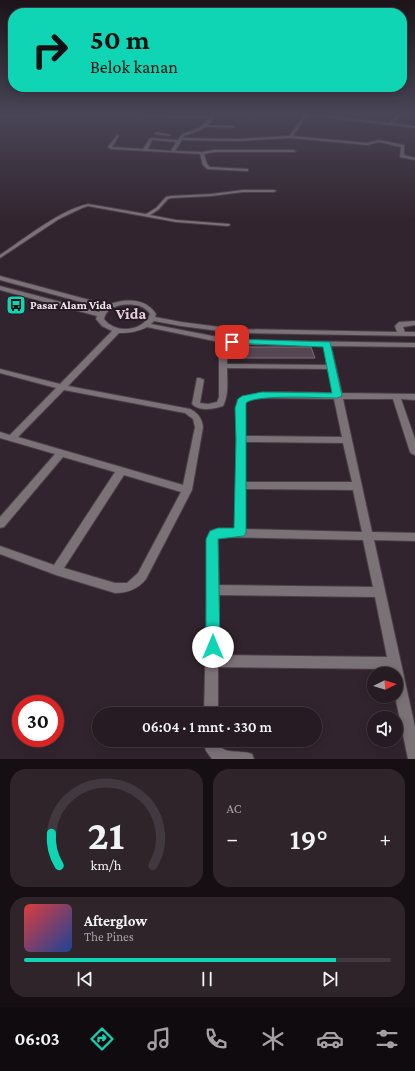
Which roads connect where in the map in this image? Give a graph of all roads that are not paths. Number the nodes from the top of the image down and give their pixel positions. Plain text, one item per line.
1 (135, 149) edge
2 (174, 149) edge
3 (403, 149) edge
4 (145, 150) joint
5 (294, 150) dead end
6 (172, 152) junction
7 (202, 154) junction
8 (415, 160) edge
9 (246, 170) dead end
10 (274, 191) dead end
11 (146, 216) junction
12 (228, 225) dead end
13 (0, 257) edge
14 (0, 278) edge
15 (0, 288) edge
16 (108, 308) junction
17 (101, 314) junction
18 (152, 318) junction
19 (415, 323) edge
20 (146, 325) junction
21 (117, 330) junction
22 (222, 330) junction
23 (402, 334) junction
24 (415, 334) edge
25 (221, 340) junction
26 (327, 344) junction
27 (415, 345) edge
28 (222, 366) junction
29 (332, 367) junction
30 (0, 371) edge
31 (200, 380) dead end
32 (62, 387) junction
33 (337, 396) junction
34 (396, 397) junction
35 (415, 397) edge
36 (3, 437) edge
37 (241, 439) junction
38 (347, 440) junction
39 (415, 452) edge
40 (61, 453) junction
41 (122, 470) junction
42 (240, 485) junction
43 (357, 486) junction
44 (187, 490) junction
45 (0, 524) edge
46 (240, 533) junction
47 (368, 537) junction
48 (415, 537) edge
49 (0, 550) edge
50 (56, 570) junction
51 (213, 590) junction
52 (380, 592) junction
53 (213, 661) junction
54 (394, 663) junction
55 (211, 707) edge
56 (211, 747) edge
57 (247, 759) edge
58 (415, 759) edge

1 - 4 street
2 - 6 street
3 - 8 street
4 - 6 street
5 - 7 street
6 - 7 street
7 - 9 street
10 - 11 lane
11 - 12 lane
11 - 13 lane
14 - 16 street
15 - 17 street
16 - 17 street
16 - 18 street
17 - 21 street
18 - 20 street
18 - 22 street
19 - 23 street
20 - 21 street
20 - 25 street
21 - 32 street
22 - 23 street
22 - 25 street
23 - 24 street
25 - 26 street
25 - 28 street
26 - 27 street
26 - 29 street
28 - 29 street
28 - 31 street
29 - 33 street
30 - 32 street
32 - 36 street
32 - 44 street
33 - 34 street
33 - 37 street
33 - 38 street
34 - 35 street
34 - 39 street
36 - 40 street
37 - 38 street
37 - 42 street
38 - 43 street
40 - 41 street
40 - 45 street
41 - 44 street
41 - 50 street
42 - 43 street
42 - 46 street
43 - 47 street
44 - 50 street
46 - 47 street
46 - 51 street
47 - 48 street
47 - 52 street
49 - 50 street
51 - 52 street
51 - 53 street
52 - 54 street
53 - 54 street
53 - 55 street
54 - 58 street
56 - 57 street

